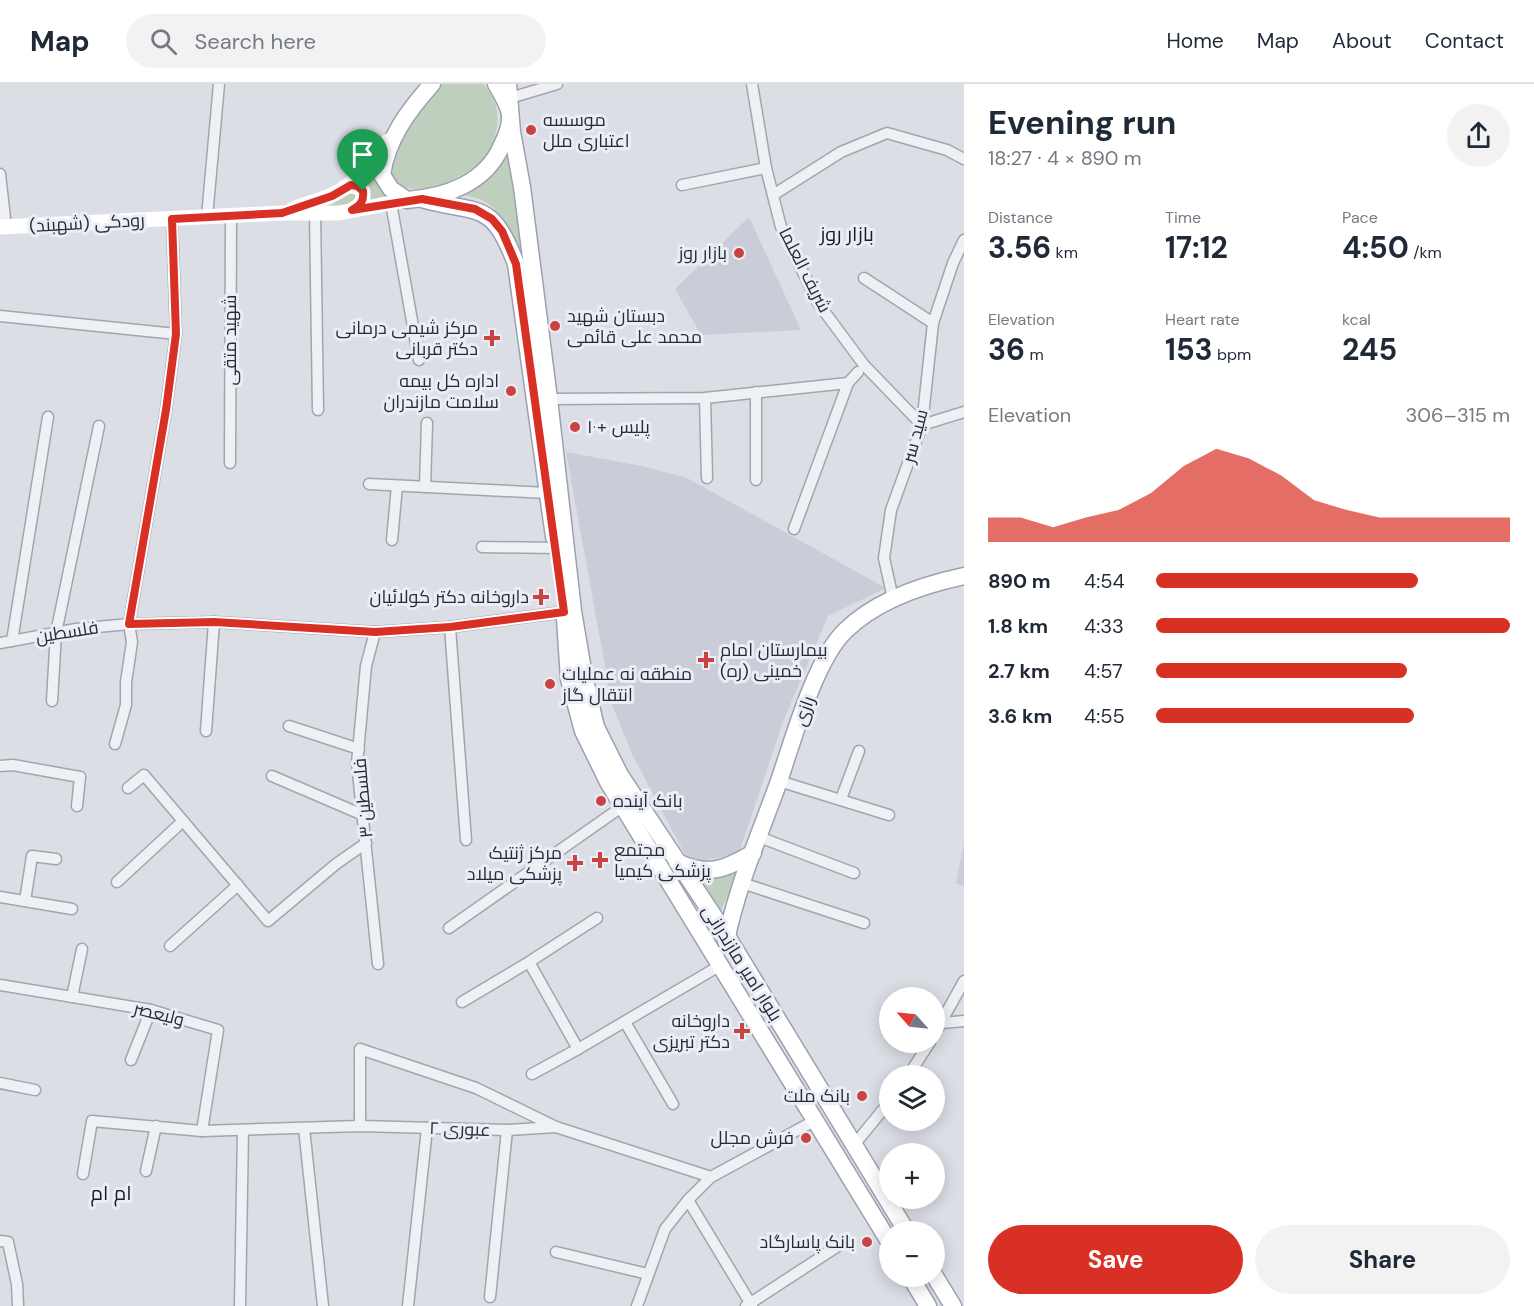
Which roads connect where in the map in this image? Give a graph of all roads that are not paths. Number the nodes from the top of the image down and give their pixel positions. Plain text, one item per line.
1 (219, 84) edge
2 (496, 84) edge
3 (557, 84) edge
4 (752, 84) edge
5 (427, 89) edge
6 (509, 91) edge
7 (511, 117) junction
8 (396, 129) junction
9 (964, 159) edge
10 (766, 168) junction
11 (0, 174) edge
12 (682, 185) dead end
13 (344, 188) junction
14 (773, 195) junction
15 (407, 201) junction
16 (352, 210) junction
17 (282, 213) junction
18 (315, 213) junction
19 (231, 216) junction
20 (207, 217) junction
21 (172, 219) junction
22 (3, 227) edge
23 (964, 240) edge
24 (864, 278) dead end
25 (0, 316) edge
26 (933, 323) junction
27 (176, 334) junction
28 (419, 360) dead end
29 (858, 372) dead end
30 (848, 383) junction
31 (756, 392) junction
32 (705, 398) junction
33 (549, 399) junction
34 (318, 410) dead end
35 (964, 412) edge
36 (48, 417) dead end
37 (427, 423) dead end
38 (922, 425) junction
39 (99, 426) dead end
40 (230, 463) dead end
41 (707, 478) dead end
42 (756, 480) dead end
43 (369, 484) dead end
44 (397, 486) junction
45 (425, 487) junction
46 (547, 492) junction
47 (794, 529) dead end
48 (392, 540) dead end
49 (482, 547) dead end
50 (555, 548) junction
51 (964, 576) edge
52 (893, 599) junction
53 (564, 612) junction
54 (214, 622) junction
55 (129, 624) junction
56 (450, 627) junction
57 (375, 632) junction
58 (56, 633) junction
59 (12, 641) junction
60 (0, 643) edge
61 (52, 701) dead end
62 (289, 726) dead end
63 (206, 731) dead end
64 (115, 744) dead end
65 (359, 749) junction
66 (860, 751) dead end
67 (0, 766) edge
68 (272, 776) dead end
69 (779, 781) junction
70 (128, 788) dead end
71 (841, 799) junction
72 (76, 806) dead end
73 (623, 806) junction
74 (363, 815) junction
75 (889, 815) dead end
76 (183, 821) junction
77 (466, 840) dead end
78 (366, 843) junction
79 (756, 845) junction
80 (56, 859) dead end
81 (677, 862) junction
82 (854, 873) dead end
83 (117, 882) dead end
84 (742, 883) junction
85 (238, 885) junction
86 (0, 897) edge
87 (25, 901) junction
88 (72, 909) dead end
89 (597, 918) dead end
90 (864, 923) dead end
91 (449, 928) dead end
92 (727, 936) junction
93 (170, 945) dead end
94 (82, 949) dead end
95 (529, 962) junction
96 (378, 964) dead end
97 (721, 965) junction
98 (964, 981) edge
99 (0, 985) edge
100 (72, 997) junction
101 (462, 1002) dead end
102 (151, 1010) junction
103 (945, 1017) edge
104 (964, 1021) edge
105 (625, 1022) junction
106 (945, 1023) edge
107 (578, 1049) junction
108 (131, 1060) dead end
109 (532, 1074) dead end
110 (0, 1083) edge
111 (35, 1090) dead end
112 (673, 1104) dead end
113 (879, 1114) edge
114 (814, 1121) junction
115 (156, 1126) junction
116 (360, 1126) junction
117 (556, 1127) junction
118 (304, 1128) junction
119 (427, 1128) junction
120 (243, 1130) junction
121 (507, 1130) junction
122 (202, 1131) junction
123 (854, 1145) junction
124 (146, 1171) dead end
125 (82, 1174) dead end
126 (711, 1177) junction
127 (688, 1200) junction
128 (901, 1221) edge
129 (879, 1225) edge
130 (0, 1241) edge
131 (842, 1244) dead end
132 (556, 1252) dead end
133 (648, 1274) junction
134 (917, 1287) edge
135 (941, 1287) edge
136 (490, 1297) dead end
137 (749, 1305) edge
138 (18, 1306) edge
139 (240, 1306) edge
140 (323, 1306) edge
141 (408, 1306) edge
142 (637, 1306) edge
143 (928, 1306) edge
144 (953, 1306) edge

1 - 20 street
2 - 7 main road
3 - 6 street
4 - 10 street, شریف العلما
5 - 8 main road
6 - 7 main road, بلوار امیر مازندرانی
7 - 15 main road
7 - 33 main road, بلوار امیر مازندرانی
8 - 13 main road, رودکی (شهبند)
8 - 15 main road
9 - 14 street
10 - 12 street
10 - 14 street, شریف العلما
11 - 22 street
13 - 16 main road
13 - 17 main road, رودکی (شهبند)
14 - 38 street, شریف العلما
15 - 16 main road, رودکی (شهبند)
15 - 28 street
15 - 46 main road, بلوار امیر مازندرانی
16 - 18 main road, رودکی (شهبند)
17 - 18 main road, رودکی (شهبند)
17 - 19 main road, رودکی (شهبند)
18 - 34 street
19 - 20 main road, رودکی (شهبند)
19 - 40 street, شهید متقی
20 - 21 main road, رودکی (شهبند)
21 - 22 main road, رودکی (شهبند)
21 - 27 street
23 - 26 street, سید سر
24 - 26 street
25 - 27 street
26 - 38 street, سید سر
27 - 55 street
29 - 30 street
30 - 31 street
30 - 47 street
31 - 32 street
31 - 42 street
32 - 33 street
32 - 41 street
33 - 81 main road, بلوار امیر مازندرانی
35 - 38 street
36 - 59 street
37 - 45 street
38 - 52 street, سید سر
39 - 58 street
43 - 44 street
44 - 45 street
44 - 48 street
45 - 46 street
46 - 50 main road, بلوار امیر مازندرانی
49 - 50 street
50 - 53 main road, بلوار امیر مازندرانی
51 - 52 main road, رازی
52 - 69 main road, رازی
53 - 56 street, فلسطین
53 - 73 main road, بلوار امیر مازندرانی
54 - 55 street, فلسطین
54 - 57 street, فلسطین
54 - 63 street
55 - 58 street, فلسطین
55 - 64 street
56 - 57 street, فلسطین
56 - 77 street
57 - 65 street, فلسطین ۳
58 - 59 street, فلسطین
58 - 61 street
59 - 60 street, فلسطین
62 - 65 street
65 - 74 street, فلسطین ۳
66 - 71 street
67 - 72 street
68 - 74 street
69 - 71 street
69 - 79 main road, رازی
70 - 76 street
71 - 75 street
73 - 91 street
73 - 97 main road, بلوار امیر مازندرانی
74 - 78 street, فلسطین ۳
76 - 83 street
76 - 85 street
78 - 85 street
78 - 96 street, فلسطین ۳
79 - 81 main road
79 - 82 street
79 - 84 main road, رازی
80 - 87 street
81 - 92 main road, بلوار امیر مازندرانی
84 - 90 street
84 - 92 main road, رازی
85 - 93 street
86 - 87 street
87 - 88 street
89 - 95 street
92 - 97 main road, رازی
92 - 123 main road, بلوار امیر مازندرانی
94 - 100 street
95 - 101 street
95 - 107 street
97 - 105 street
97 - 114 main road, بلوار امیر مازندرانی
98 - 103 street
99 - 100 street, ولیعصر
100 - 102 street, ولیعصر
102 - 108 street
102 - 122 street, ولیعصر
104 - 106 street
105 - 107 street
105 - 112 street
107 - 109 street
110 - 111 street
113 - 123 street
114 - 126 street
114 - 129 main road, بلوار امیر مازندرانی
115 - 122 street, عبوری ۲
115 - 124 street
115 - 125 street, عبوری ۲
116 - 117 street
116 - 118 street, عبوری ۲
116 - 119 street, عبوری ۲
117 - 121 street, عبوری ۲
117 - 126 street, عبوری ۲
118 - 120 street, عبوری ۲
118 - 140 street
119 - 121 street, عبوری ۲
119 - 141 street
120 - 122 street, عبوری ۲
120 - 139 street
121 - 136 street
123 - 128 main road, بلوار امیر مازندرانی
126 - 127 street
127 - 133 street
127 - 137 street
130 - 138 street
131 - 137 street
132 - 133 street
133 - 142 street
134 - 143 main road
135 - 144 main road

